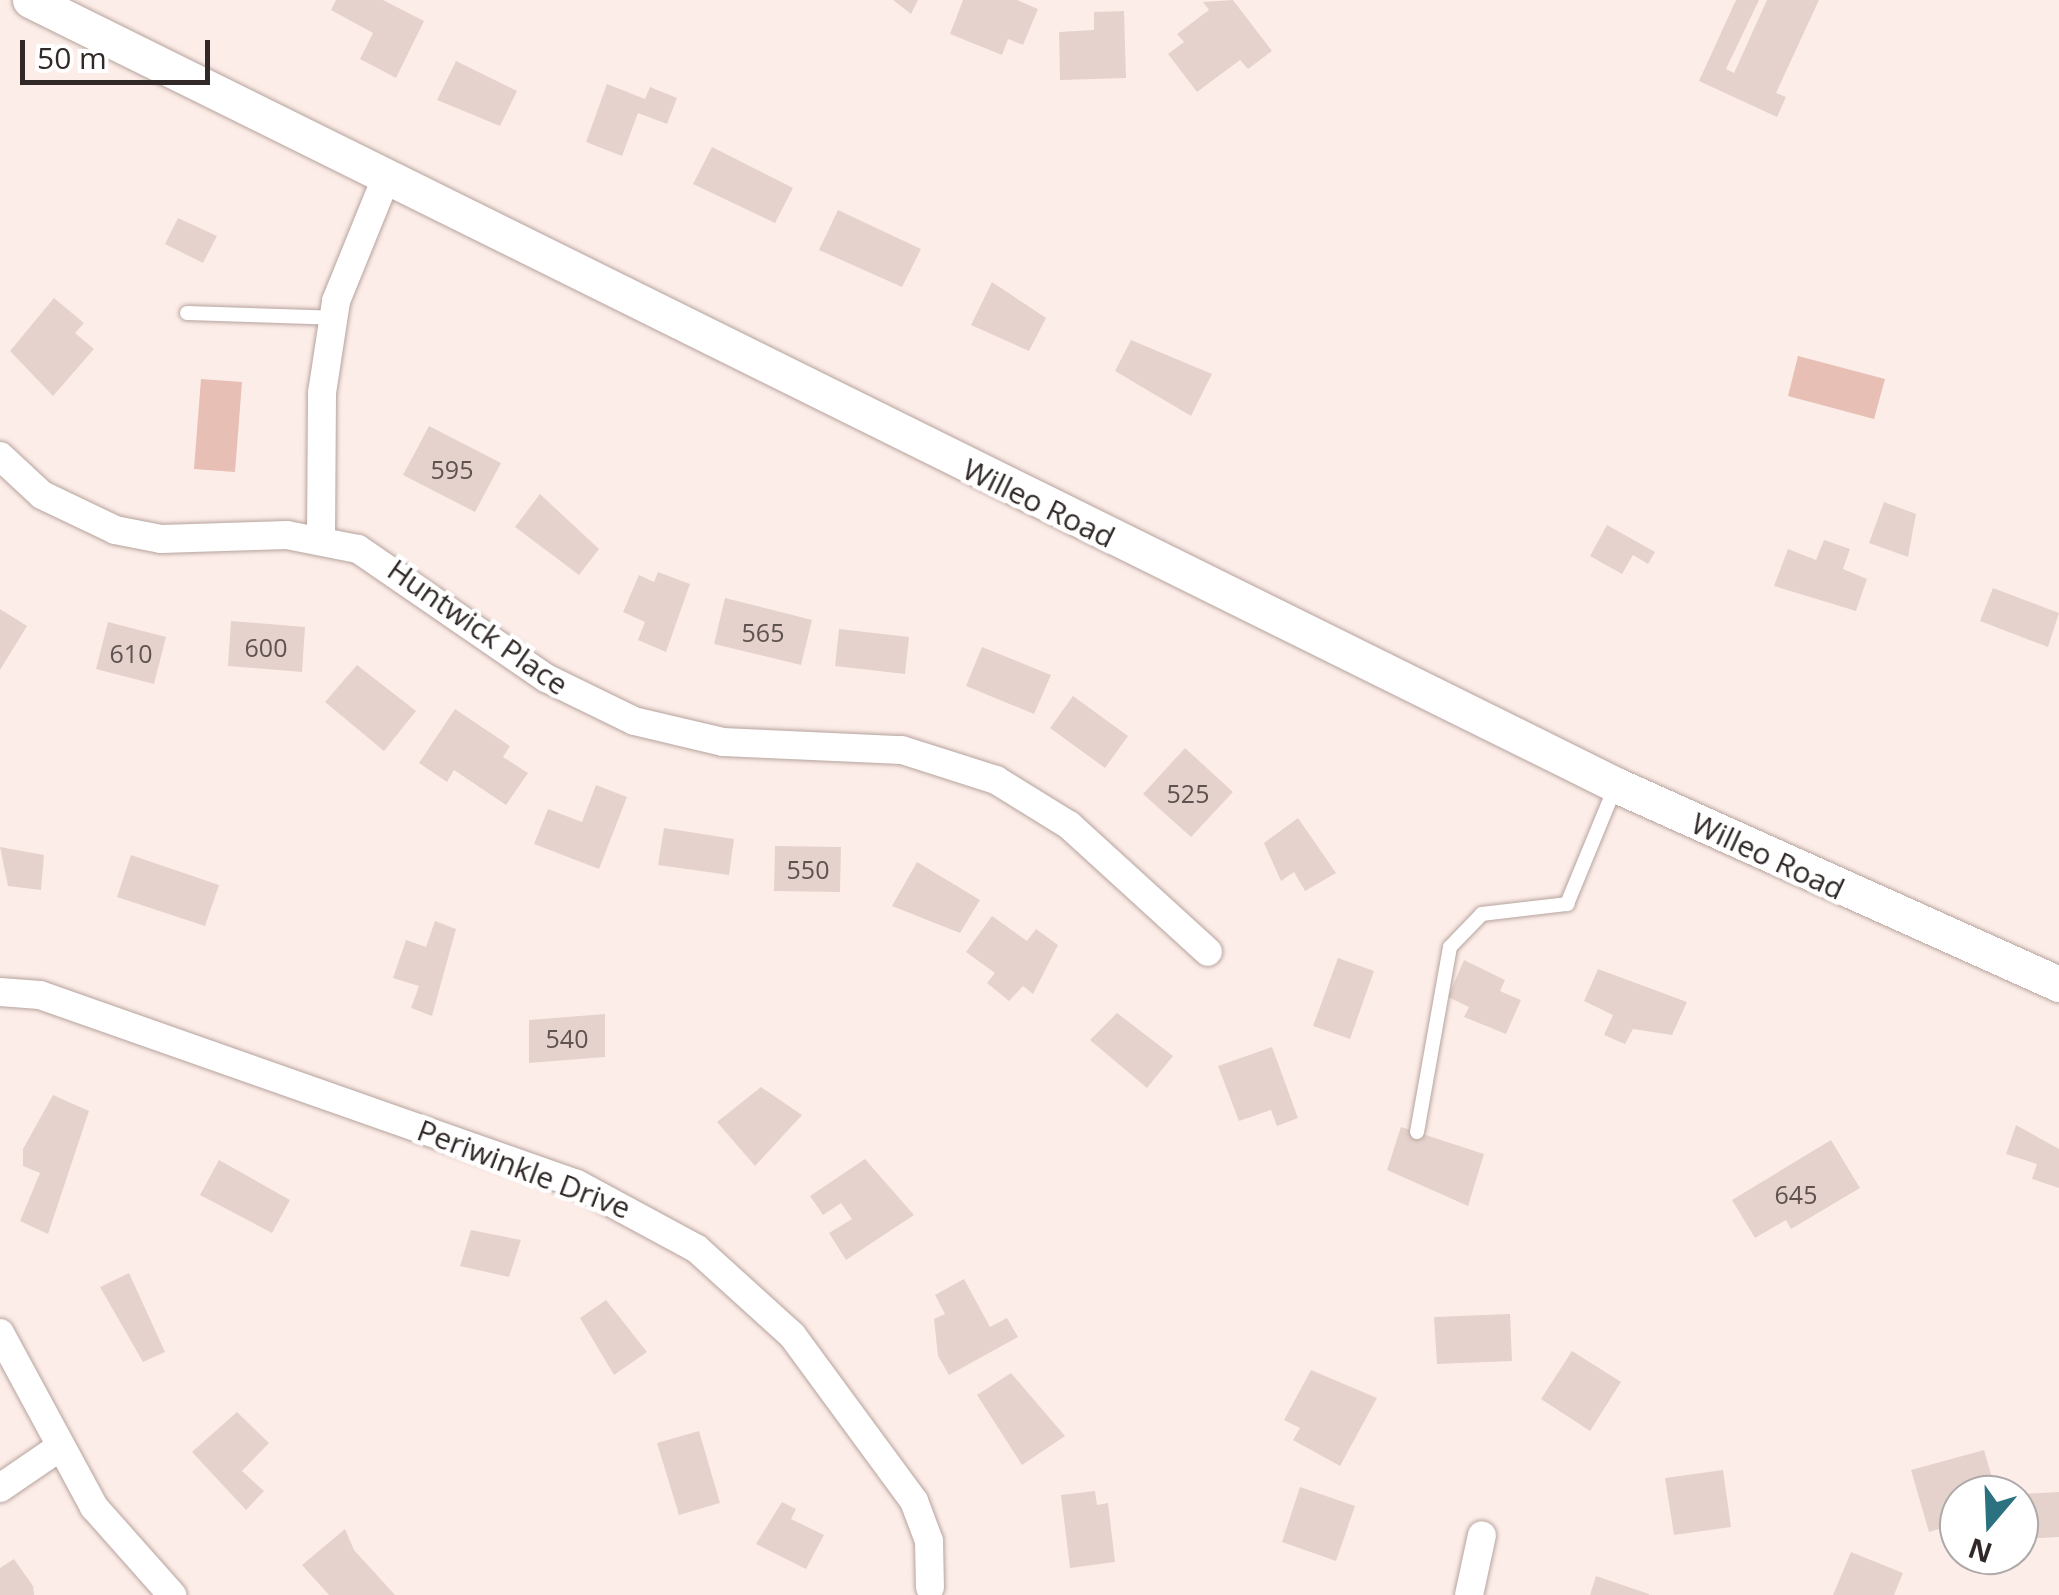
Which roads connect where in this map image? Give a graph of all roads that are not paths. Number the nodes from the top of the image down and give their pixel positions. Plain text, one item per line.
1 (30, 0) edge
2 (384, 183) junction
3 (187, 313) dead end
4 (334, 318) junction
5 (0, 456) edge
6 (321, 538) junction
7 (1616, 785) junction
8 (1208, 952) dead end
9 (2059, 984) edge
10 (0, 992) edge
11 (1417, 1132) dead end
12 (0, 1333) edge
13 (57, 1449) junction
14 (0, 1488) edge
15 (1482, 1535) dead end
16 (930, 1587) dead end
17 (172, 1595) edge
18 (1469, 1595) edge

1 - 2 street, Willeo Road
2 - 4 street
2 - 7 street, Willeo Road
3 - 4 lane
4 - 6 street
5 - 6 street, Huntwick Place
6 - 8 street, Huntwick Place
7 - 9 street, Willeo Road
7 - 11 lane
10 - 16 street, Periwinkle Drive
12 - 13 street
13 - 14 street
13 - 17 street
15 - 18 street

